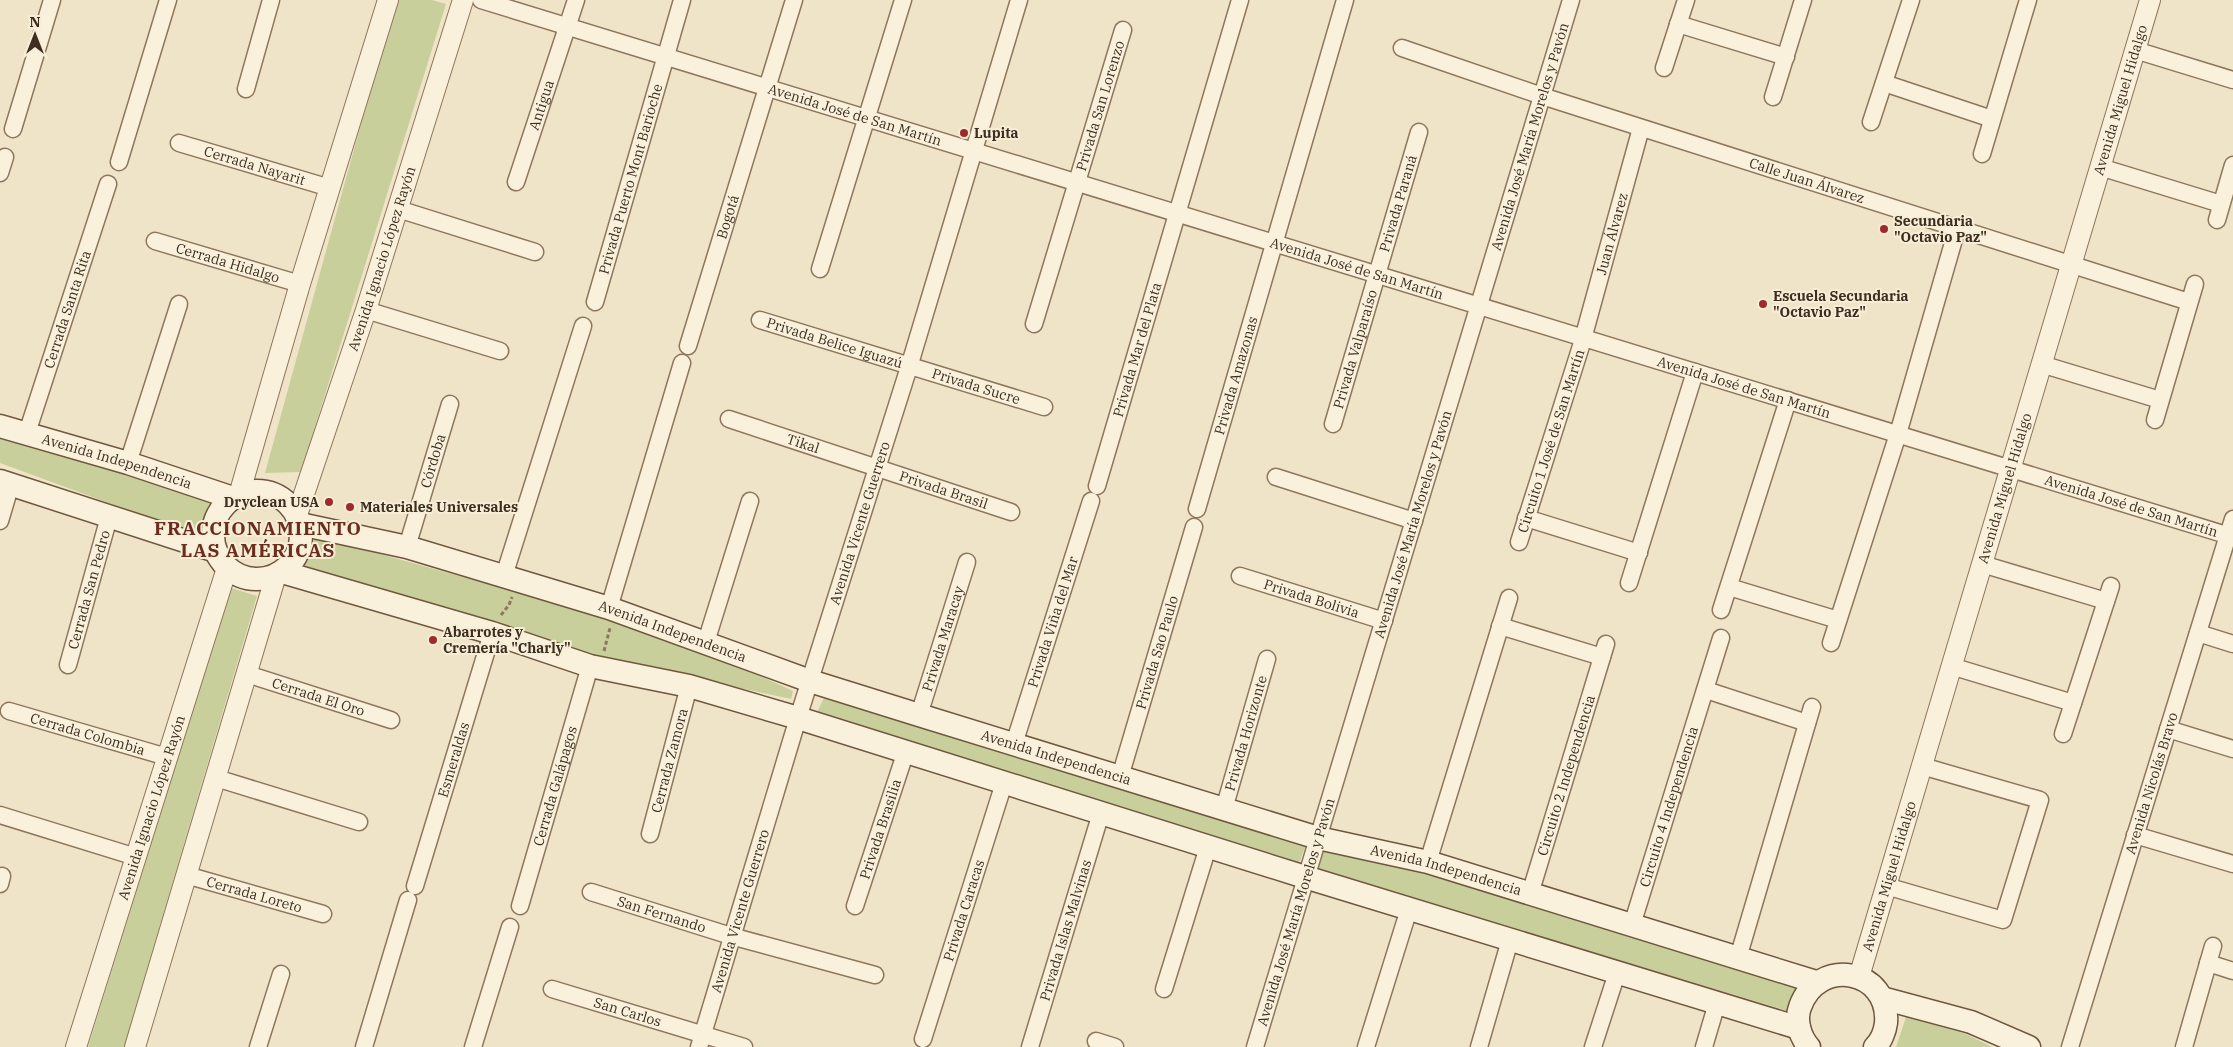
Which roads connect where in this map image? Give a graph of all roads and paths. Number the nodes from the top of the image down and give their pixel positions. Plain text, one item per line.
1 (52, 0) edge
2 (168, 0) edge
3 (271, 0) edge
4 (388, 0) edge
5 (463, 0) edge
6 (481, 0) edge
7 (576, 0) edge
8 (682, 0) edge
9 (794, 0) edge
10 (902, 0) edge
11 (1019, 0) edge
12 (1240, 0) edge
13 (1345, 0) edge
14 (1571, 0) edge
15 (1686, 0) edge
16 (1803, 0) edge
17 (1911, 0) edge
18 (2028, 0) edge
19 (2150, 0) edge
20 (1678, 24) junction
21 (568, 26) junction
22 (1123, 30) dead end
23 (1402, 48) dead end
24 (2135, 50) junction
25 (666, 56) junction
26 (1786, 57) junction
27 (1664, 68) dead end
28 (2233, 80) edge
29 (1884, 83) junction
30 (767, 88) junction
31 (246, 89) dead end
32 (1542, 96) junction
33 (1773, 97) dead end
34 (866, 118) junction
35 (1992, 119) junction
36 (1871, 122) dead end
37 (1641, 128) junction
38 (13, 129) dead end
39 (1419, 132) dead end
40 (179, 143) dead end
41 (975, 151) junction
42 (1982, 154) dead end
43 (5, 157) dead end
44 (119, 162) dead end
45 (2233, 165) edge
46 (2100, 167) junction
47 (0, 173) edge
48 (516, 182) dead end
49 (1077, 182) junction
50 (108, 184) dead end
51 (330, 188) junction
52 (398, 209) junction
53 (1177, 213) junction
54 (1957, 229) junction
55 (155, 241) dead end
56 (1274, 243) junction
57 (535, 252) dead end
58 (2071, 265) junction
59 (820, 269) dead end
60 (1377, 275) junction
61 (300, 284) junction
62 (2195, 284) dead end
63 (594, 302) dead end
64 (2189, 302) junction
65 (179, 304) dead end
66 (1480, 306) junction
67 (366, 310) junction
68 (760, 320) dead end
69 (1034, 324) dead end
70 (583, 326) dead end
71 (1583, 338) junction
72 (688, 346) dead end
73 (500, 352) dead end
74 (682, 363) dead end
75 (2041, 364) junction
76 (909, 367) junction
77 (1695, 372) junction
78 (1788, 400) junction
79 (2160, 400) junction
80 (450, 404) dead end
81 (1044, 407) dead end
82 (729, 419) dead end
83 (2155, 420) dead end
84 (1333, 424) dead end
85 (0, 426) edge
86 (27, 433) junction
87 (1898, 434) junction
88 (128, 463) junction
89 (876, 468) junction
90 (2010, 468) junction
91 (1276, 477) dead end
92 (6, 483) edge
93 (1094, 493) joint
94 (236, 496) junction
95 (750, 501) dead end
96 (1197, 509) dead end
97 (1011, 512) dead end
98 (109, 517) junction
99 (1526, 518) junction
100 (298, 519) junction
101 (2233, 519) edge
102 (0, 521) edge
103 (1414, 521) junction
104 (1194, 527) dead end
105 (2230, 536) edge
106 (1519, 542) dead end
107 (406, 547) junction
108 (1639, 553) junction
109 (221, 560) junction
110 (967, 562) dead end
111 (1982, 564) junction
112 (279, 574) junction
113 (1240, 576) dead end
114 (508, 578) junction
115 (1629, 583) dead end
116 (1729, 587) junction
117 (1509, 598) dead end
118 (611, 609) junction
119 (1722, 610) dead end
120 (1838, 620) junction
121 (1384, 621) junction
122 (1500, 626) junction
123 (490, 633) junction
124 (2198, 633) junction
125 (1721, 638) dead end
126 (706, 642) junction
127 (1831, 643) dead end
128 (2233, 644) edge
129 (1267, 659) dead end
130 (68, 665) dead end
131 (596, 666) junction
132 (1951, 666) junction
133 (247, 674) junction
134 (810, 681) junction
135 (689, 686) junction
136 (1706, 690) junction
137 (2073, 703) junction
138 (1812, 707) dead end
139 (9, 711) dead end
140 (919, 715) junction
141 (798, 718) junction
142 (391, 720) dead end
143 (1807, 723) junction
144 (2168, 729) junction
145 (2063, 734) dead end
146 (1014, 744) junction
147 (2233, 749) edge
148 (906, 751) junction
149 (167, 758) junction
150 (1922, 766) junction
151 (1120, 776) junction
152 (216, 778) junction
153 (1004, 783) junction
154 (1224, 809) junction
155 (1101, 813) junction
156 (0, 814) edge
157 (359, 822) dead end
158 (650, 834) dead end
159 (2135, 835) junction
160 (1318, 838) junction
161 (1208, 846) junction
162 (136, 857) junction
163 (1428, 862) junction
164 (2233, 864) edge
165 (186, 875) junction
166 (1305, 878) junction
167 (1886, 886) junction
168 (591, 892) dead end
169 (1530, 894) junction
170 (520, 906) dead end
171 (855, 906) dead end
172 (1409, 909) junction
173 (323, 914) dead end
174 (1632, 925) junction
175 (510, 928) dead end
176 (731, 936) junction
177 (1510, 940) junction
178 (2213, 946) dead end
179 (1738, 958) junction
180 (2208, 963) junction
181 (2233, 971) edge
182 (1617, 973) junction
183 (281, 974) dead end
184 (875, 976) dead end
185 (1859, 977) junction
186 (1816, 982) junction
187 (552, 989) dead end
188 (1164, 989) dead end
189 (1882, 998) junction
190 (1717, 1003) junction
191 (923, 1038) dead end
192 (1804, 1038) edge
193 (700, 1041) edge
194 (1096, 1041) dead end
195 (76, 1047) edge
196 (134, 1047) edge
197 (258, 1047) edge
198 (364, 1047) edge
199 (473, 1047) edge
200 (744, 1047) edge
201 (1030, 1047) edge
202 (1115, 1047) edge
203 (1255, 1047) edge
204 (1366, 1047) edge
205 (1479, 1047) edge
206 (1593, 1047) edge
207 (1704, 1047) edge
208 (1875, 1047) edge
209 (2029, 1047) edge
210 (2070, 1047) edge
211 (2184, 1047) edge

1 - 38 street
2 - 44 street
3 - 31 street
4 - 51 street
5 - 52 street, Avenida Ignacio López Rayón
6 - 21 street, Avenida José de San Martín
7 - 21 street, Antigua
8 - 25 street, Privada Puerto Mont Barioche
9 - 30 street, Bogotá
10 - 34 street
11 - 41 street, Avenida Vicente Guerrero
12 - 53 street, Privada Mar del Plata
13 - 56 street, Privada Amazonas
14 - 32 street, Avenida José María Morelos y Pavón
15 - 20 street
16 - 26 street
17 - 29 street
18 - 35 street
19 - 24 street, Avenida Miguel Hidalgo
20 - 26 street
20 - 27 street
21 - 25 street, Avenida José de San Martín
21 - 48 street, Antigua
22 - 49 street, Privada San Lorenzo
23 - 32 street, Calle Juan Álvarez
24 - 28 street
24 - 46 street, Avenida Miguel Hidalgo
25 - 30 street, Avenida José de San Martín
25 - 63 street, Privada Puerto Mont Barioche
26 - 33 street
29 - 35 street
29 - 36 street
30 - 34 street, Avenida José de San Martín
30 - 72 street, Bogotá
32 - 37 street, Calle Juan Álvarez
32 - 66 street, Avenida José María Morelos y Pavón
34 - 41 street, Avenida José de San Martín
34 - 59 street
35 - 42 street
37 - 54 street, Calle Juan Álvarez
37 - 71 street, Juan Álvarez
39 - 60 street, Privada Paraná
40 - 51 street, Cerrada Nayarit
41 - 49 street, Avenida José de San Martín
41 - 76 street, Avenida Vicente Guerrero
43 - 47 street
45 - 46 street
46 - 58 street, Avenida Miguel Hidalgo
49 - 53 street, Avenida José de San Martín
49 - 69 street, Privada San Lorenzo
50 - 86 street, Cerrada Santa Rita
51 - 61 street
52 - 57 street
52 - 67 street, Avenida Ignacio López Rayón
53 - 56 street, Avenida José de San Martín
53 - 93 street, Privada Mar del Plata
54 - 58 street, Calle Juan Álvarez
54 - 87 street
55 - 61 street, Cerrada Hidalgo
56 - 60 street, Avenida José de San Martín
56 - 96 street, Privada Amazonas
58 - 64 street, Calle Juan Álvarez
58 - 75 street, Avenida Miguel Hidalgo
60 - 66 street, Avenida José de San Martín
60 - 84 street, Privada Valparaíso
61 - 94 street
62 - 64 street
64 - 79 street
65 - 88 street
66 - 71 street, Avenida José de San Martín
66 - 103 street, Avenida José María Morelos y Pavón
67 - 73 street
67 - 100 street, Avenida Ignacio López Rayón
68 - 76 street, Privada Belice Iguazú
70 - 114 street
71 - 77 street, Avenida José de San Martín
71 - 99 street, Circuito 1 José de San Martín
74 - 118 street
75 - 79 street
75 - 90 street, Avenida Miguel Hidalgo
76 - 81 street, Privada Sucre
76 - 89 street, Avenida Vicente Guerrero
77 - 78 street, Avenida José de San Martín
77 - 108 street
78 - 87 street, Avenida José de San Martín
78 - 116 street
79 - 83 street
80 - 107 street, Córdoba
82 - 89 street, Tikal
85 - 86 main road, Avenida Independencia
86 - 88 main road, Avenida Independencia
87 - 90 street, Avenida José de San Martín
87 - 120 street
88 - 94 main road, Avenida Independencia
89 - 97 street, Privada Brasil
89 - 134 street, Avenida Vicente Guerrero
90 - 105 street, Avenida José de San Martín
90 - 111 street, Avenida Miguel Hidalgo
91 - 103 street
92 - 98 main road
92 - 102 street
93 - 146 street, Privada Viña del Mar
94 - 100 main road
94 - 109 main road
95 - 126 street
98 - 109 main road
98 - 130 street, Cerrada San Pedro
99 - 106 street, Circuito 1 José de San Martín
99 - 108 street
100 - 107 main road, Avenida Independencia
100 - 112 main road
101 - 105 street, Avenida Nicolás Bravo
103 - 121 street, Avenida José María Morelos y Pavón
104 - 151 street, Privada Sao Paulo
105 - 124 street, Avenida Nicolás Bravo
107 - 114 main road, Avenida Independencia
108 - 115 street
109 - 112 main road
109 - 149 street, Avenida Ignacio López Rayón
110 - 140 street, Privada Maracay
111 - 132 street, Avenida Miguel Hidalgo
111 - 137 street
112 - 123 main road
112 - 133 street
113 - 121 street, Privada Bolivia
114 - 118 main road, Avenida Independencia
114 - 123 path
116 - 119 street
116 - 120 street
117 - 122 street
118 - 126 main road, Avenida Independencia
118 - 131 path
120 - 127 street
121 - 160 street, Avenida José María Morelos y Pavón
122 - 163 street
122 - 169 street, Circuito 2 Independencia
123 - 131 main road
123 - 198 street, Esmeraldas
124 - 128 street
124 - 144 street, Avenida Nicolás Bravo
125 - 136 street, Circuito 4 Independencia
126 - 134 main road, Avenida Independencia
129 - 154 street, Privada Horizonte
131 - 135 main road
131 - 170 street, Cerrada Galápagos
132 - 137 street
132 - 150 street, Avenida Miguel Hidalgo
133 - 142 street, Cerrada El Oro
133 - 152 street
134 - 140 main road, Avenida Independencia
134 - 141 street, Avenida Vicente Guerrero
135 - 141 main road
135 - 158 street, Cerrada Zamora
136 - 143 street
136 - 174 street, Circuito 4 Independencia
137 - 145 street
138 - 143 street
139 - 149 street, Cerrada Colombia
140 - 146 main road, Avenida Independencia
141 - 148 main road
141 - 176 street, Avenida Vicente Guerrero
143 - 179 street
144 - 147 street
144 - 159 street, Avenida Nicolás Bravo
146 - 151 main road, Avenida Independencia
148 - 153 main road
148 - 171 street, Privada Brasilia
149 - 162 street, Avenida Ignacio López Rayón
150 - 167 street, Avenida Miguel Hidalgo
150 - 167 street
151 - 154 main road, Avenida Independencia
152 - 157 street
152 - 165 street
153 - 155 main road
153 - 191 street, Privada Caracas
154 - 160 main road, Avenida Independencia
155 - 161 main road
155 - 201 street, Privada Islas Malvinas
156 - 162 street
159 - 164 street
159 - 210 street, Avenida Nicolás Bravo
160 - 163 main road, Avenida Independencia
160 - 166 street, Avenida José María Morelos y Pavón
161 - 166 main road
161 - 188 street
162 - 195 street, Avenida Ignacio López Rayón
163 - 169 main road, Avenida Independencia
165 - 173 street, Cerrada Loreto
165 - 196 street
166 - 172 main road
166 - 203 street, Avenida José María Morelos y Pavón
167 - 185 street, Avenida Miguel Hidalgo
168 - 176 street, San Fernando
169 - 174 main road, Avenida Independencia
172 - 177 main road
172 - 204 street
174 - 179 main road, Avenida Independencia
175 - 199 street
176 - 184 street, San Fernando
176 - 193 street, Avenida Vicente Guerrero
177 - 182 main road
177 - 205 street
178 - 180 street
179 - 186 main road, Avenida Independencia
180 - 181 street
180 - 211 street
182 - 190 main road
182 - 206 street
183 - 197 street
185 - 186 main road
185 - 189 main road
186 - 192 main road
187 - 193 street, San Carlos
189 - 208 main road
189 - 209 main road
190 - 192 main road
190 - 207 street
193 - 200 street, San Carlos
194 - 202 street

